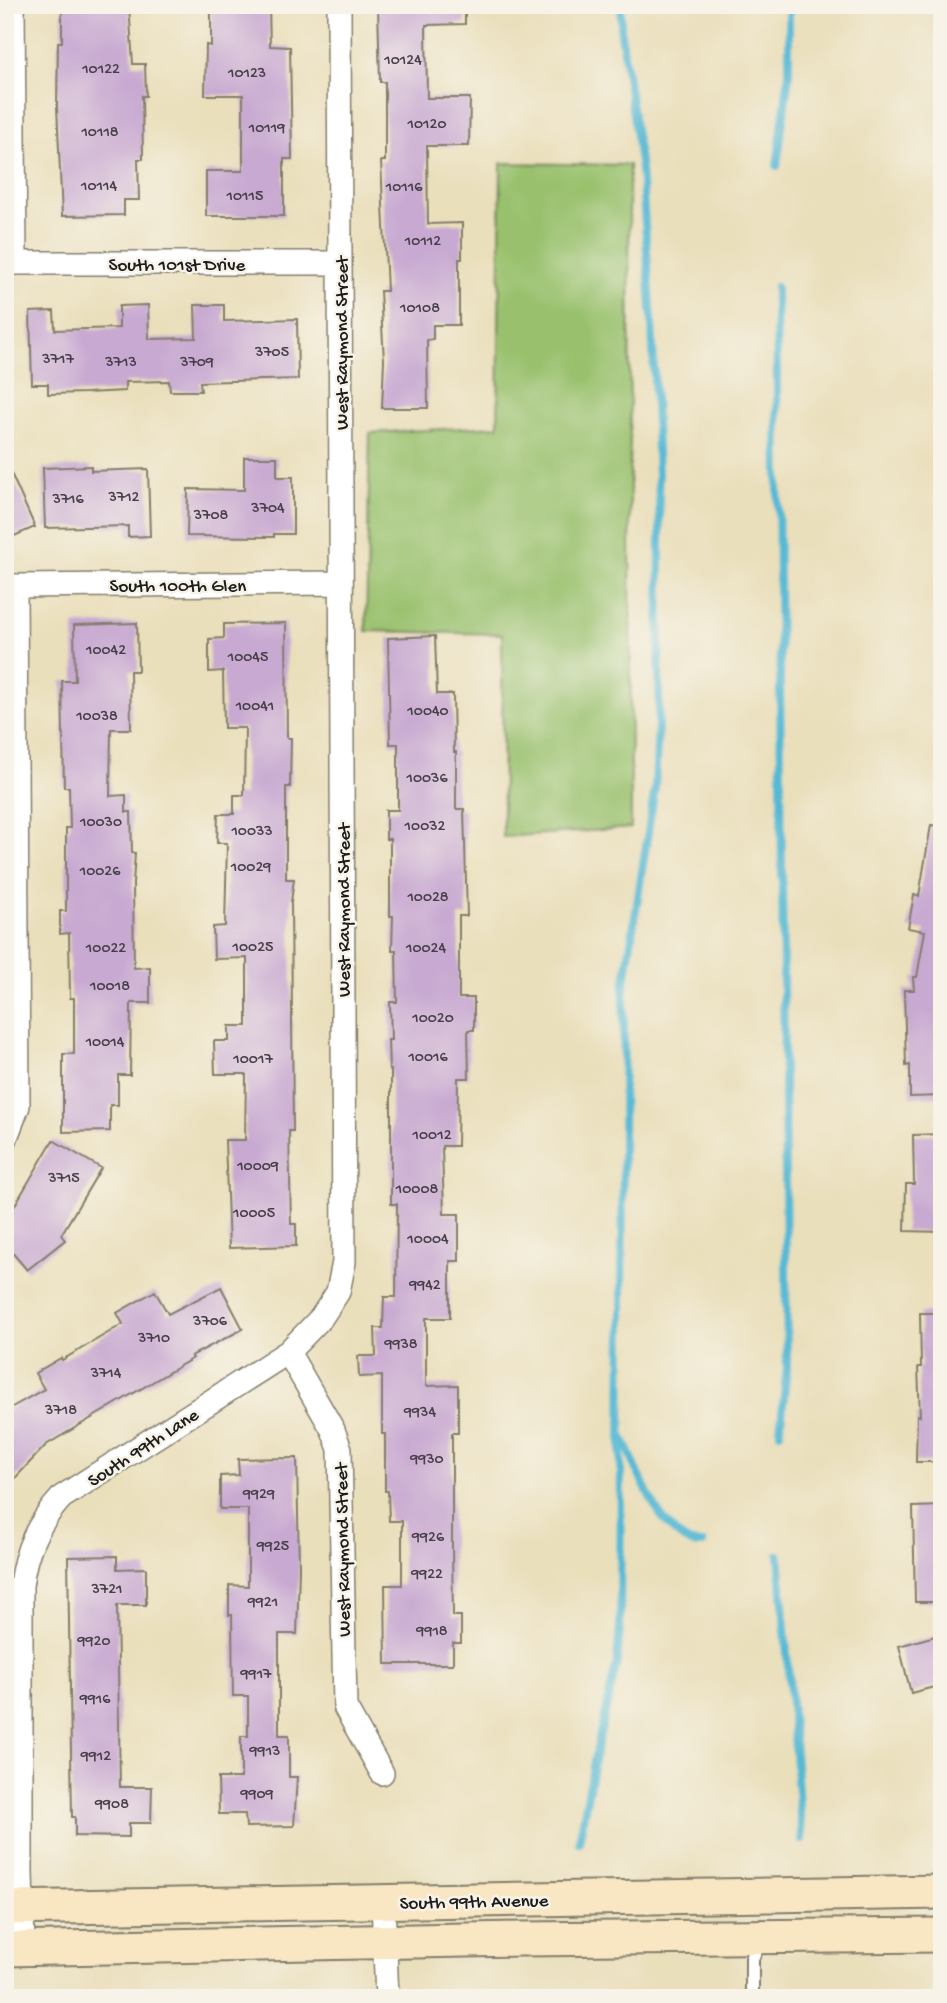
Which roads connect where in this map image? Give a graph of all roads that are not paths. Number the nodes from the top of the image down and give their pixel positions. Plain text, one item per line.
1 (13, 5) edge
2 (339, 5) edge
3 (340, 263) junction
4 (340, 583) junction
5 (5, 1140) edge
6 (288, 1352) junction
7 (13, 1690) edge
8 (382, 1773) dead end
9 (942, 1892) edge
10 (383, 1902) junction
11 (14, 1908) edge
12 (942, 1935) edge
13 (774, 1937) junction
14 (384, 1943) junction
15 (14, 1949) edge
16 (387, 1998) edge
17 (752, 1998) edge

1 - 3 street, South 101st Drive
2 - 3 street, West Raymond Street
3 - 4 street, West Raymond Street
4 - 5 street, South 100th Glen
4 - 6 street, West Raymond Street
6 - 7 street, South 99th Lane
6 - 8 street, West Raymond Street
7 - 11 street, South 99th Lane
9 - 10 main road, South 99th Avenue
10 - 11 main road, South 99th Avenue
10 - 14 street
11 - 15 street, South 99th Lane
12 - 13 main road, South 99th Avenue
13 - 14 main road, South 99th Avenue
13 - 17 lane
14 - 15 main road, South 99th Avenue
14 - 16 street

